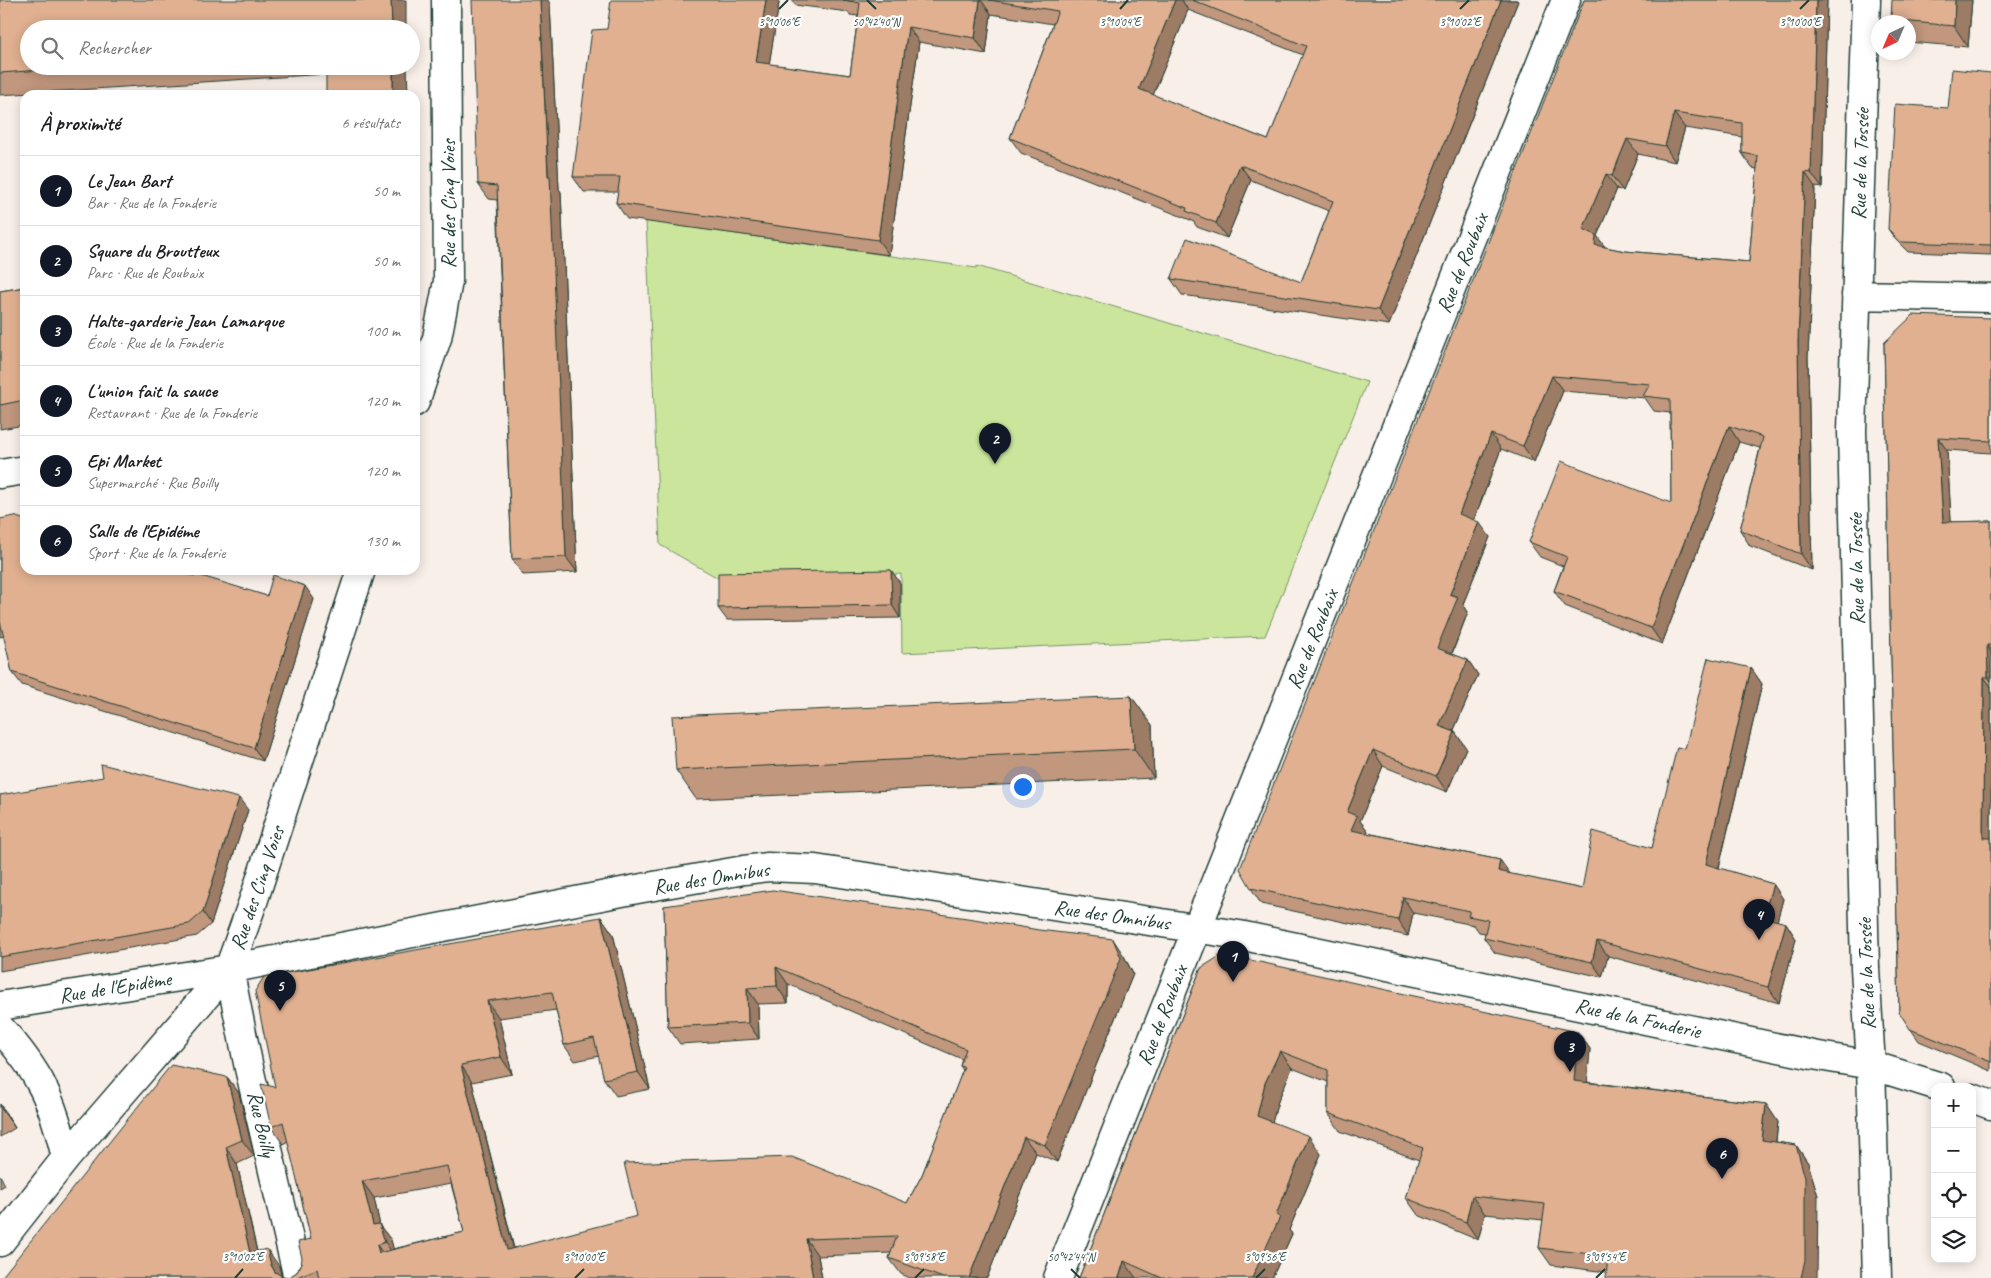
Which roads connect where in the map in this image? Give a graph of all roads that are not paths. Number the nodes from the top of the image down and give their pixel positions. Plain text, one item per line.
1 (446, 0) edge
2 (1566, 0) edge
3 (1866, 0) edge
4 (1856, 295) junction
5 (1991, 298) edge
6 (420, 387) edge
7 (20, 471) edge
8 (0, 474) edge
9 (359, 575) edge
10 (1197, 928) junction
11 (229, 969) junction
12 (0, 1006) edge
13 (0, 1028) edge
14 (1871, 1065) junction
15 (1931, 1084) edge
16 (1976, 1099) edge
17 (1991, 1105) edge
18 (66, 1158) junction
19 (0, 1242) edge
20 (298, 1278) edge
21 (1058, 1278) edge
22 (1877, 1278) edge

1 - 6 street, Rue des Cinq Voies
2 - 10 street, Rue de Roubaix
3 - 4 street, Rue de la Tossée
4 - 5 street
4 - 14 street, Rue de la Tossée
7 - 8 street
9 - 11 street, Rue des Cinq Voies
10 - 11 street, Rue des Omnibus
10 - 14 street, Rue de la Fonderie
10 - 21 street, Rue de Roubaix
11 - 12 street, Rue de l'Epidème
11 - 18 street, Rue des Cinq Voies
11 - 20 street, Rue Boilly
13 - 18 street
14 - 15 street
14 - 22 street
16 - 17 street
18 - 19 street, Rue des Cinq Voies

